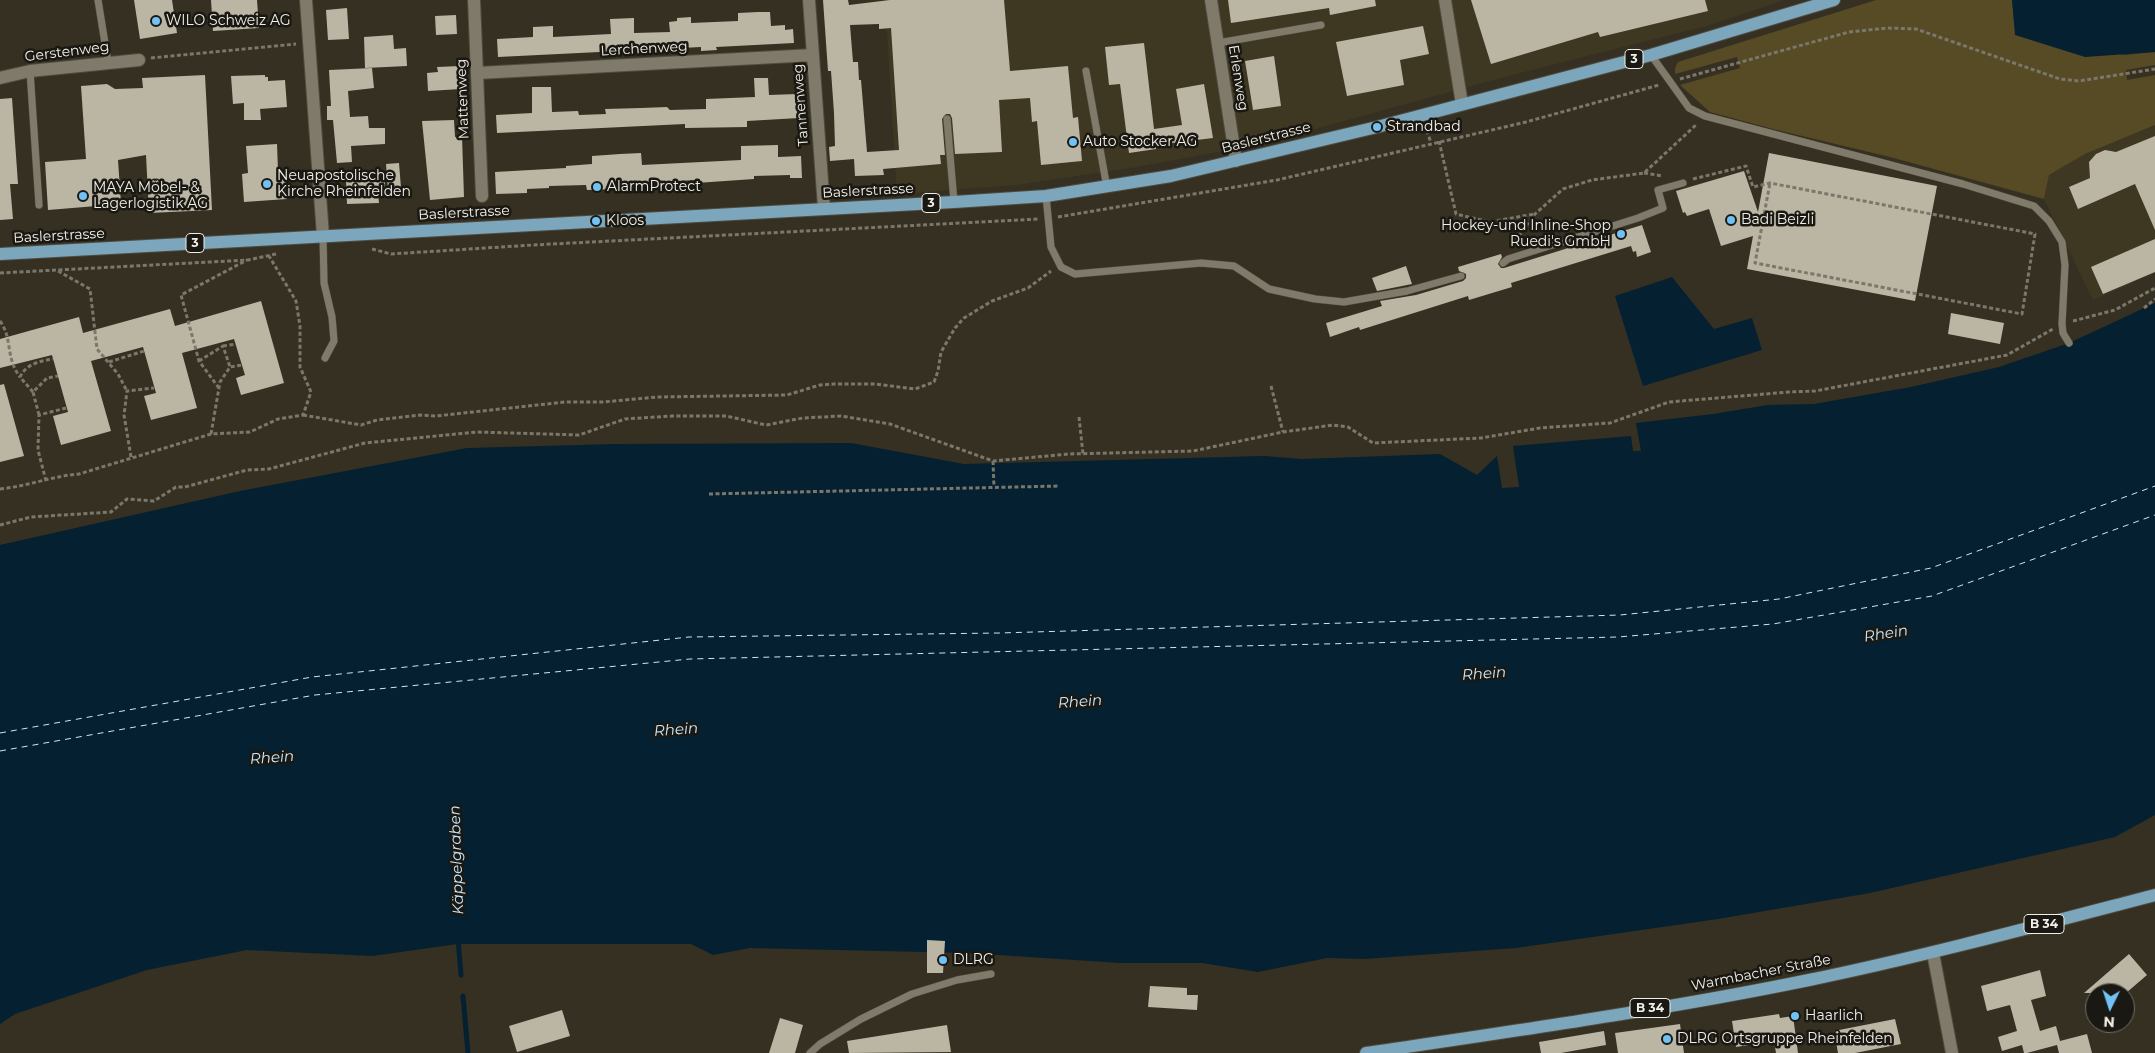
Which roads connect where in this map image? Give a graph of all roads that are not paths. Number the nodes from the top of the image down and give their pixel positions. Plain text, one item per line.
1 (98, 0) edge
2 (306, 0) edge
3 (474, 0) edge
4 (809, 0) edge
5 (1211, 0) edge
6 (1445, 0) edge
7 (1834, 0) edge
8 (1321, 25) dead end
9 (1218, 43) junction
10 (812, 55) junction
11 (1651, 55) junction
12 (139, 60) road end
13 (108, 62) junction
14 (30, 71) junction
15 (1086, 71) dead end
16 (478, 73) junction
17 (0, 78) edge
18 (1462, 104) junction
19 (947, 119) dead end
20 (1236, 161) junction
21 (1683, 183) road end
22 (1107, 188) junction
23 (482, 196) dead end
24 (1046, 196) junction
25 (954, 202) junction
26 (39, 205) dead end
27 (824, 208) junction
28 (324, 236) junction
29 (0, 254) edge
30 (1506, 261) road end
31 (1461, 276) dead end
32 (2069, 343) dead end
33 (325, 358) dead end
34 (2155, 895) edge
35 (1933, 953) junction
36 (991, 974) dead end
37 (810, 1053) edge
38 (1366, 1053) edge
39 (1952, 1053) edge

1 - 13 lane
2 - 28 street
3 - 16 street, Mattenweg
4 - 10 street, Tannenweg
5 - 9 street, Erlenweg
6 - 18 street
7 - 11 main road, Baslerstrasse / 3
8 - 9 lane
9 - 20 street, Erlenweg
10 - 16 street, Lerchenweg
10 - 27 street, Tannenweg
11 - 18 main road, Baslerstrasse / 3
11 - 32 lane
12 - 13 street, Gerstenweg
13 - 14 street, Gerstenweg
14 - 17 street, Gerstenweg
14 - 26 lane
15 - 22 lane
16 - 23 street, Mattenweg
18 - 20 main road, Baslerstrasse / 3
19 - 25 lane
20 - 22 main road, Baslerstrasse / 3
21 - 30 lane
22 - 24 main road, Baslerstrasse / 3
24 - 25 main road, Baslerstrasse / 3
24 - 31 lane
25 - 27 main road, Baslerstrasse / 3
27 - 28 main road, Baslerstrasse / 3
28 - 29 main road, Baslerstrasse / 3
28 - 33 lane
34 - 35 main road, Warmbacher Straße / B 34
35 - 38 main road, Warmbacher Straße / B 34
35 - 39 street
36 - 37 lane

